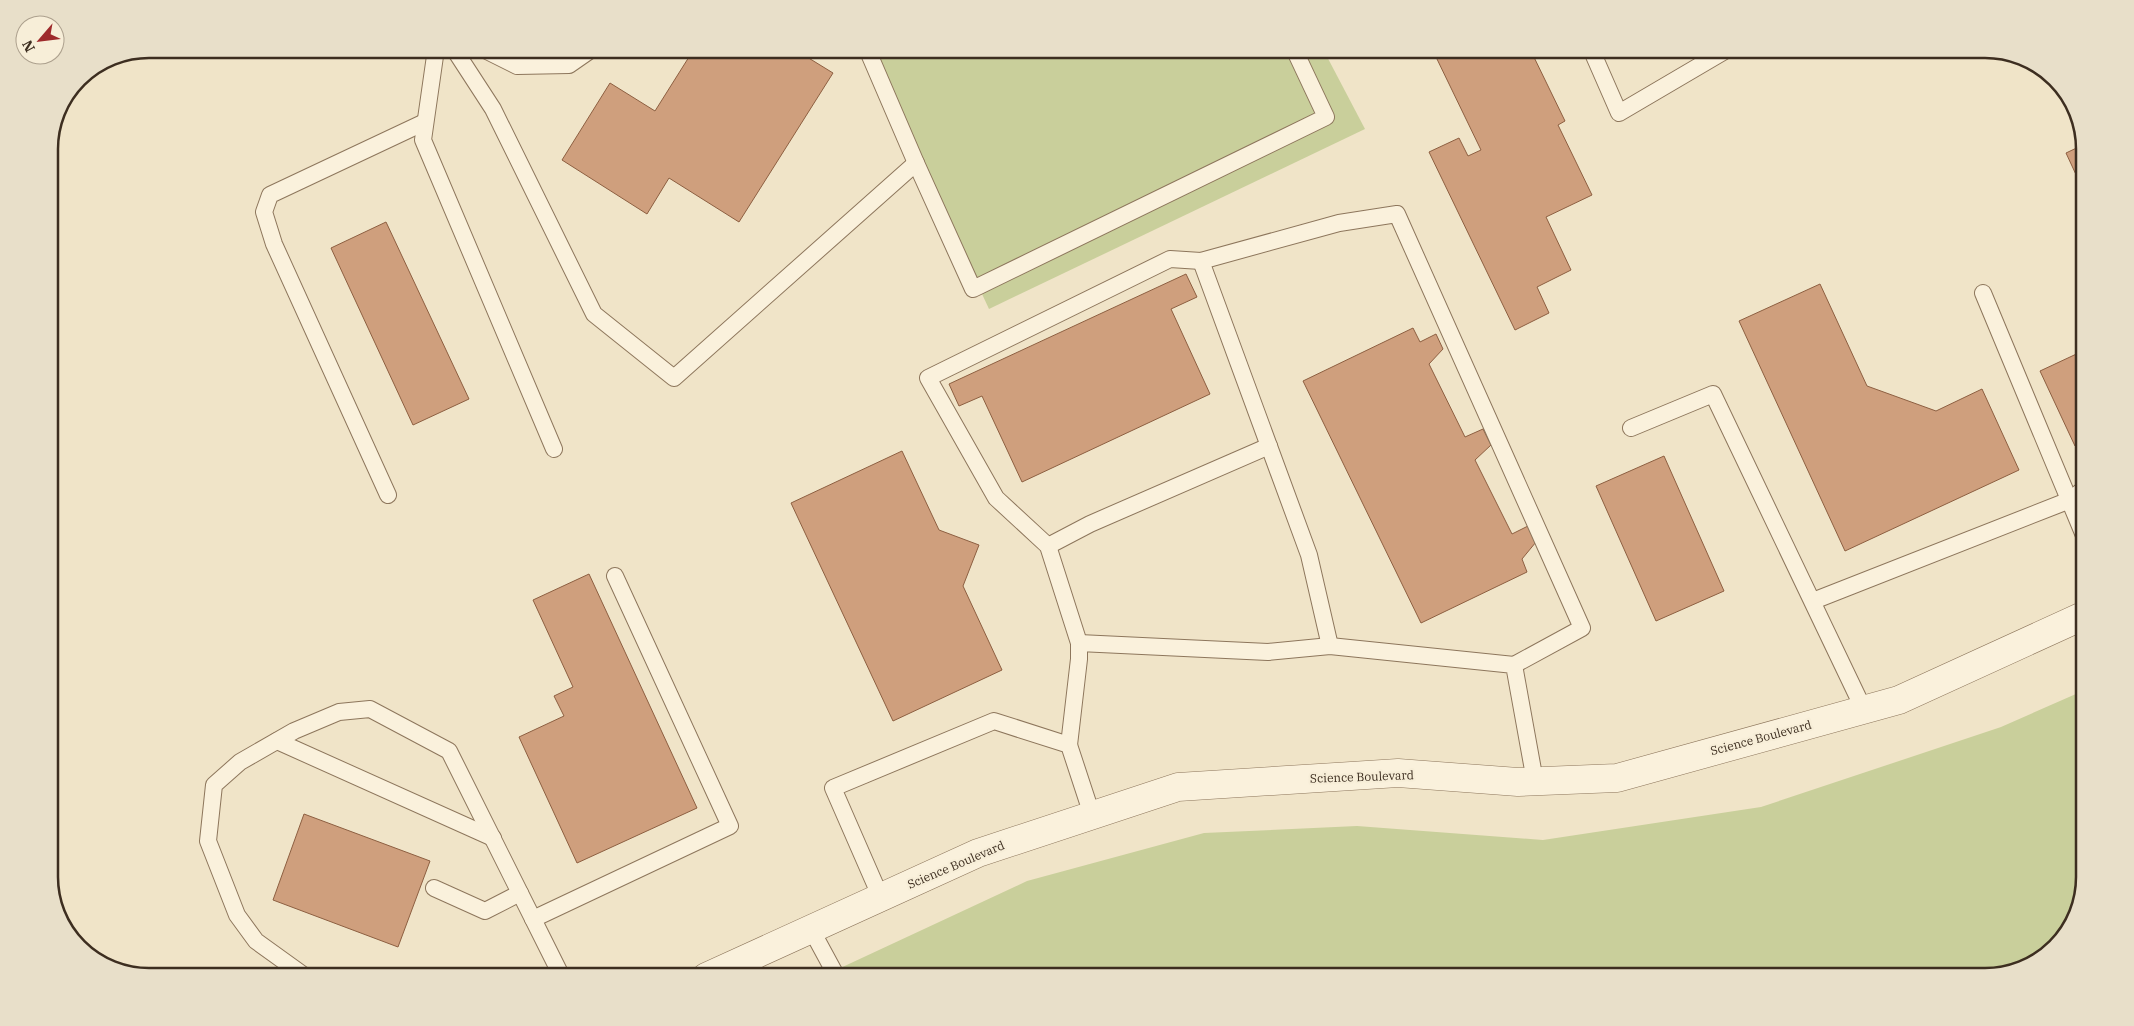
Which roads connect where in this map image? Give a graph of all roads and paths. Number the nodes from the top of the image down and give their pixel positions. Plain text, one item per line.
1 (435, 58) edge
2 (460, 58) edge
3 (501, 58) edge
4 (579, 58) edge
5 (871, 58) edge
6 (1298, 58) edge
7 (1595, 58) edge
8 (1713, 58) edge
9 (425, 122) junction
10 (916, 163) junction
11 (1201, 261) junction
12 (1983, 293) dead end
13 (1631, 428) dead end
14 (1269, 446) junction
15 (554, 449) dead end
16 (388, 495) dead end
17 (2076, 495) edge
18 (2070, 500) junction
19 (2077, 516) edge
20 (1048, 546) junction
21 (615, 576) dead end
22 (1813, 601) junction
23 (2077, 619) edge
24 (1080, 644) junction
25 (1330, 646) junction
26 (1514, 665) junction
27 (1864, 710) junction
28 (277, 741) junction
29 (1069, 745) junction
30 (1535, 781) junction
31 (1092, 815) junction
32 (492, 838) junction
33 (434, 888) dead end
34 (520, 893) junction
35 (881, 898) junction
36 (533, 919) junction
37 (811, 929) junction
38 (294, 968) edge
39 (558, 968) edge
40 (726, 968) edge
41 (832, 968) edge

1 - 9 lane
2 - 10 lane
3 - 4 lane
5 - 10 lane
6 - 10 lane
7 - 8 lane
9 - 15 lane
9 - 16 lane
11 - 14 lane
11 - 20 lane
11 - 26 lane
12 - 18 lane
13 - 22 lane
14 - 20 lane
14 - 25 lane
17 - 18 lane
18 - 19 lane
18 - 22 lane
20 - 24 lane
21 - 36 lane
22 - 27 lane
23 - 27 street, Science Boulevard
24 - 25 lane
24 - 29 lane
25 - 26 lane
26 - 30 lane
27 - 30 street, Science Boulevard
28 - 32 lane
28 - 32 lane
28 - 38 lane
29 - 31 lane
29 - 35 lane
30 - 31 street, Science Boulevard
31 - 35 street, Science Boulevard
32 - 34 lane
33 - 34 lane
34 - 36 lane
35 - 37 street, Science Boulevard
36 - 39 lane
37 - 40 street, Science Boulevard
37 - 41 lane

